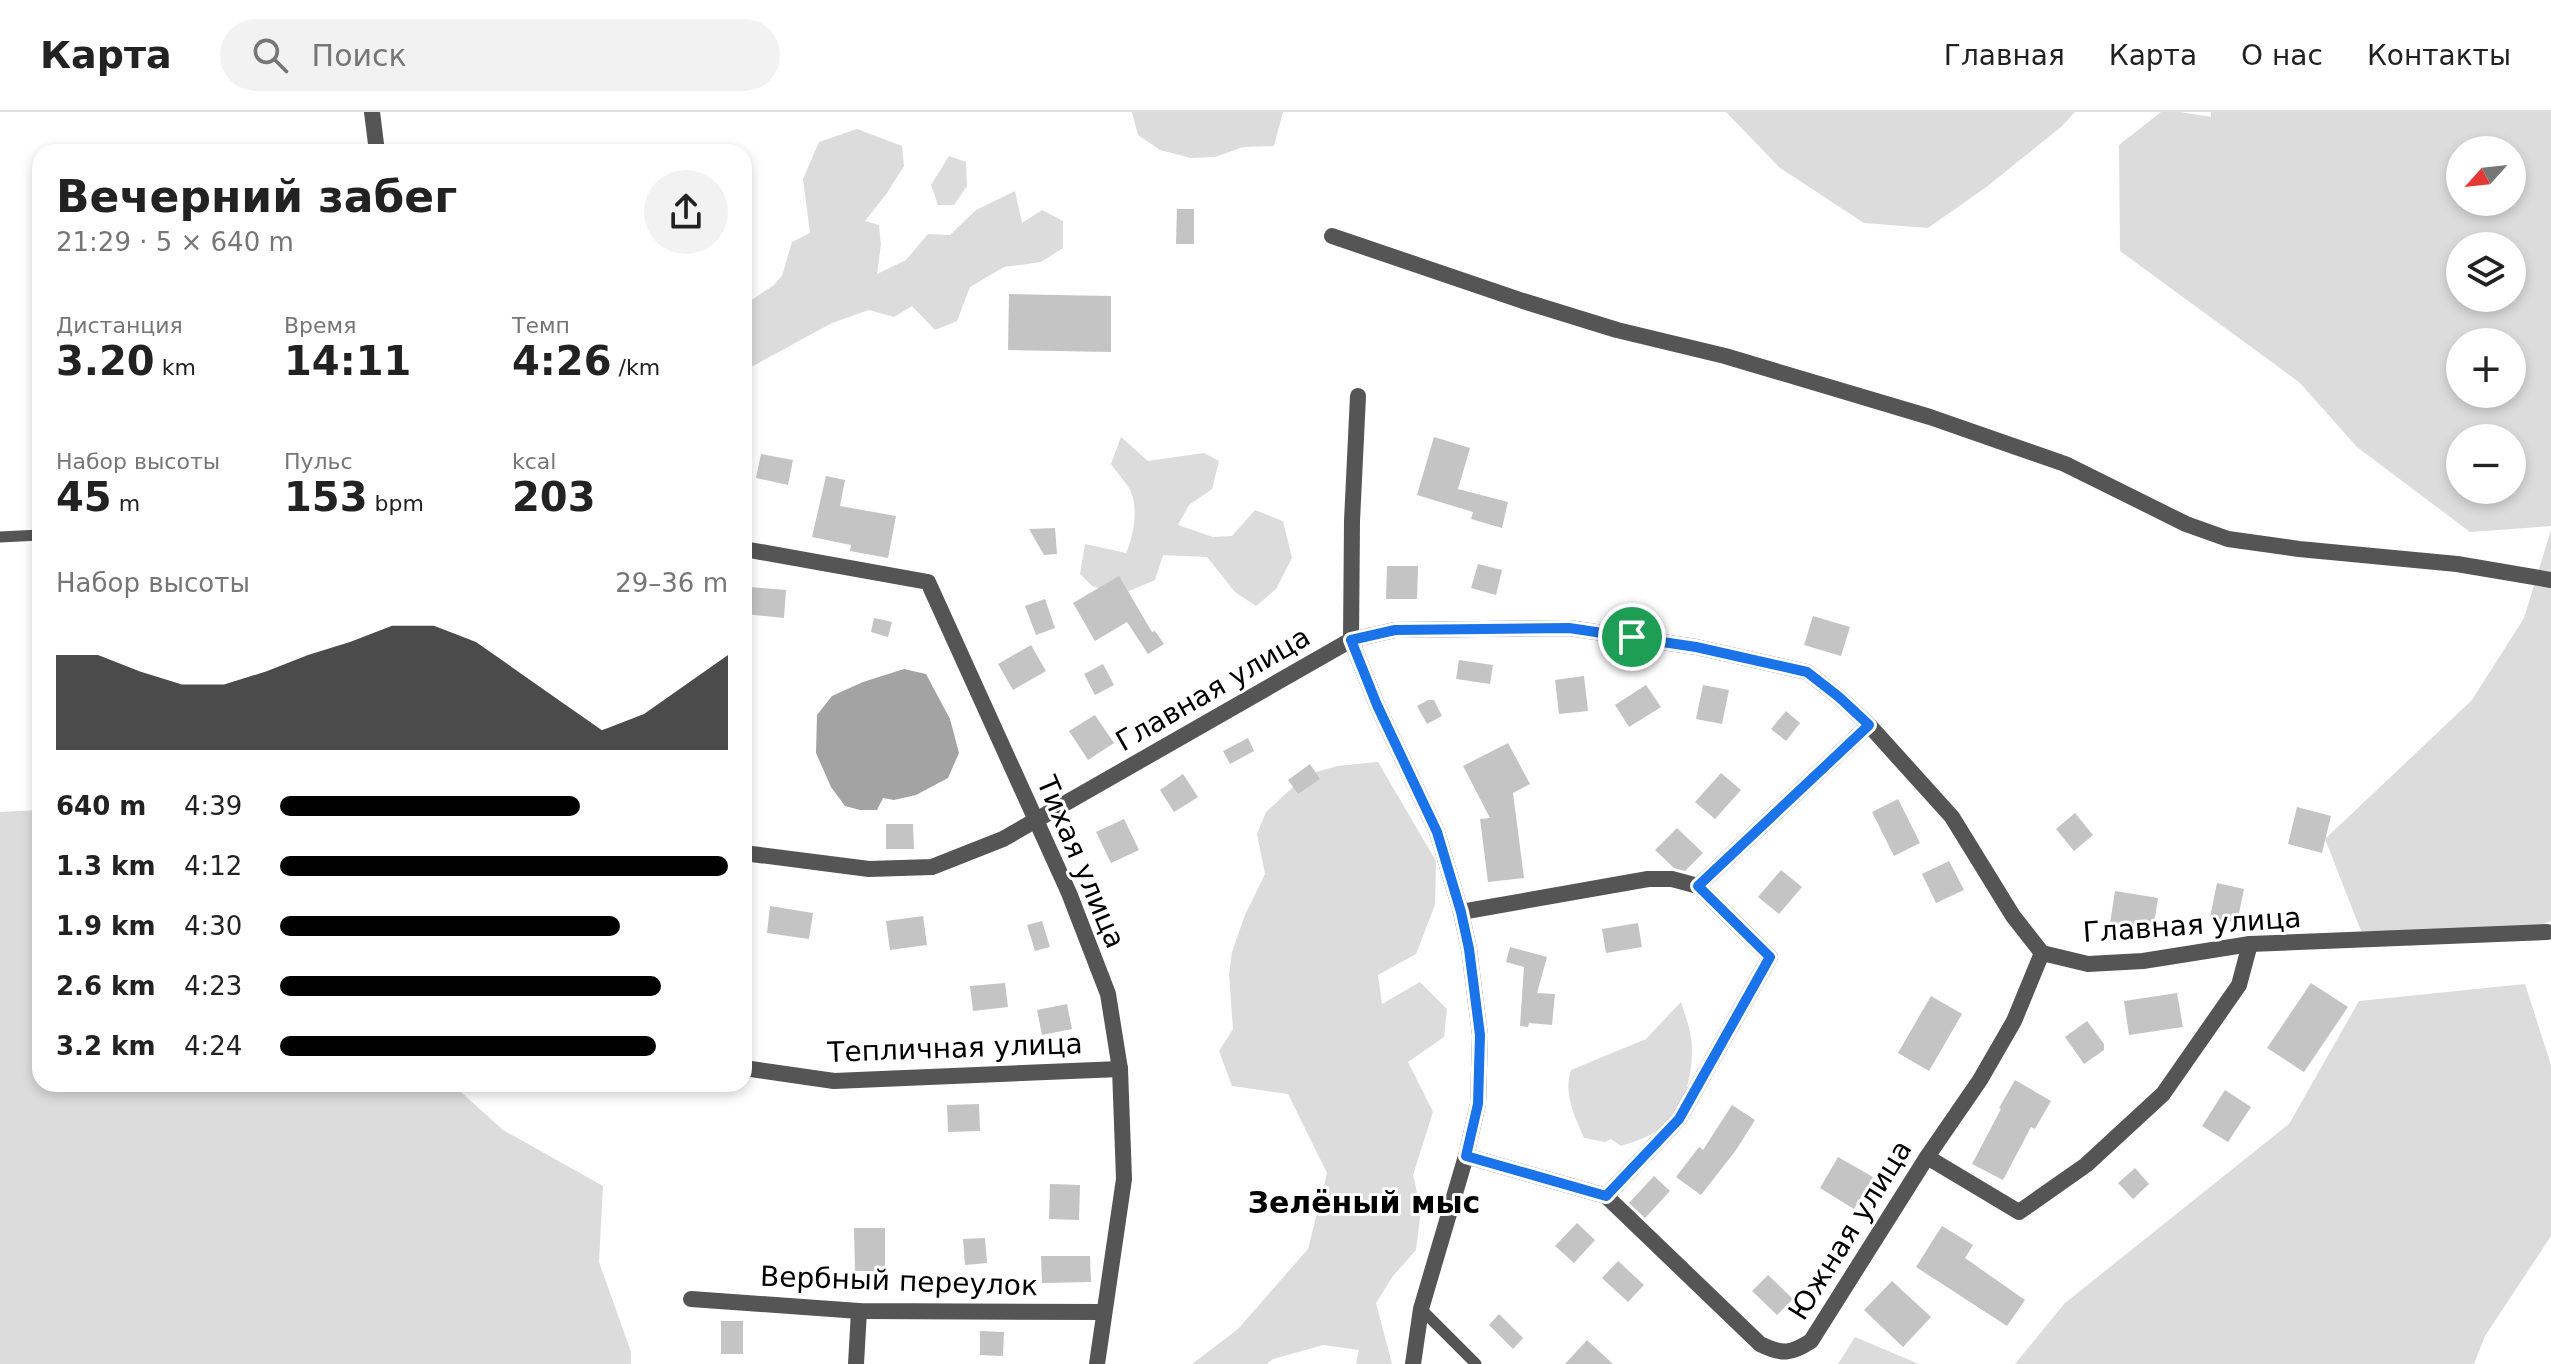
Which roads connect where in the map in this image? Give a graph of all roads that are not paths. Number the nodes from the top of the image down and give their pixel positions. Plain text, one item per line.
1 (372, 112) edge
2 (376, 144) edge
3 (1332, 236) dead end
4 (1358, 396) dead end
5 (32, 535) edge
6 (0, 537) edge
7 (752, 550) edge
8 (2551, 580) edge
9 (1351, 640) junction
10 (1869, 725) junction
11 (1036, 820) junction
12 (752, 854) edge
13 (1698, 886) junction
14 (1461, 912) junction
15 (2549, 929) edge
16 (2250, 944) junction
17 (2042, 953) junction
18 (752, 1069) edge
19 (1120, 1069) junction
20 (1466, 1156) junction
21 (1927, 1157) junction
22 (1606, 1196) junction
23 (691, 1299) dead end
24 (1421, 1309) junction
25 (859, 1311) junction
26 (1104, 1312) junction
27 (856, 1364) edge
28 (1097, 1364) edge
29 (1413, 1364) edge
30 (1476, 1364) edge

1 - 2 street
3 - 8 street
4 - 9 street
5 - 6 lane
7 - 11 street, Тихая улица
9 - 10 street, Главная улица
9 - 11 street, Главная улица
9 - 14 street
10 - 13 street
10 - 17 street, Главная улица
11 - 12 street, Главная улица
11 - 19 street, Тихая улица
13 - 14 street
13 - 22 street
14 - 20 street
15 - 16 street, Главная улица
16 - 17 street, Главная улица
16 - 21 street
17 - 21 street, Южная улица
18 - 19 street, Тепличная улица
19 - 26 street, Тихая улица
20 - 22 street, Южная улица
20 - 24 street
21 - 22 street, Южная улица
23 - 25 street, Вербный переулок
24 - 29 street
24 - 30 lane
25 - 26 street, Вербный переулок
25 - 27 street
26 - 28 street, Тихая улица

